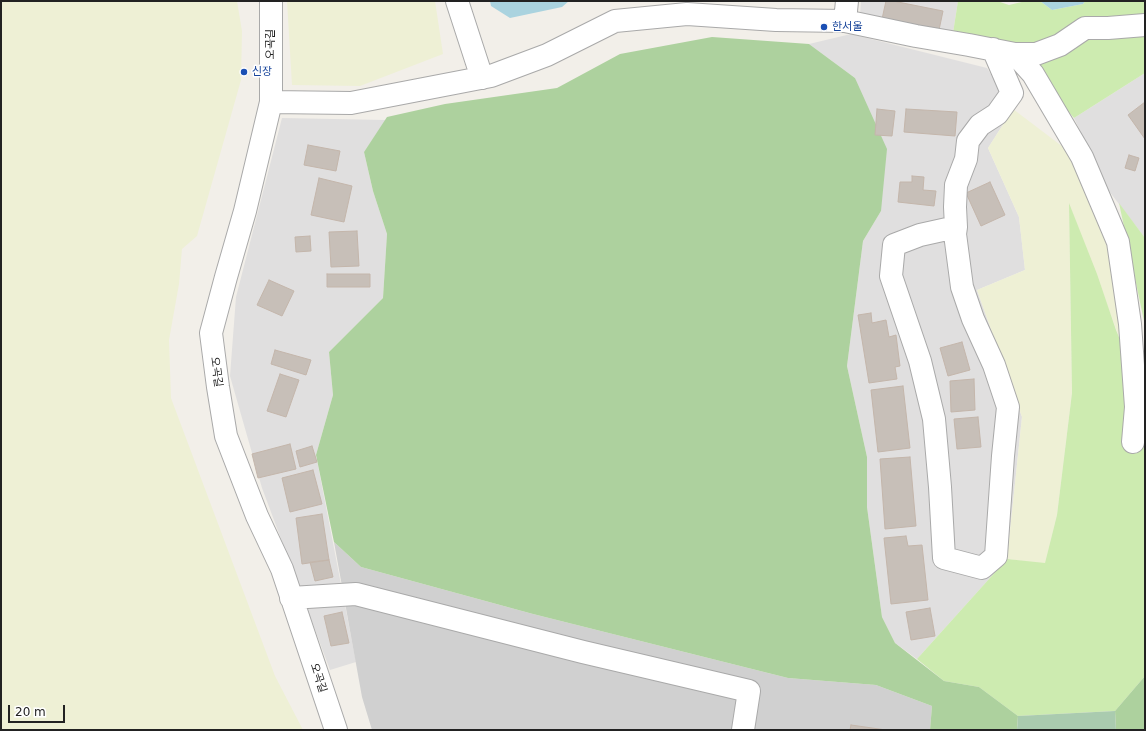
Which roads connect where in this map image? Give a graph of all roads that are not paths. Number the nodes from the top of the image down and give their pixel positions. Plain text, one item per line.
1 (271, 1) edge
2 (457, 1) edge
3 (846, 11) edge
4 (1145, 25) edge
5 (993, 49) junction
6 (1015, 54) junction
7 (482, 78) junction
8 (271, 102) junction
9 (956, 227) junction
10 (1133, 442) dead end
11 (291, 598) junction
12 (336, 730) edge
13 (743, 730) edge

1 - 8 street, 오곡길
2 - 7 street
3 - 5 street
3 - 7 street
4 - 6 street
5 - 6 street
5 - 9 street
6 - 10 street
7 - 8 street
8 - 11 street, 오곡길
9 - 9 street
11 - 12 street, 오곡길
11 - 13 street

